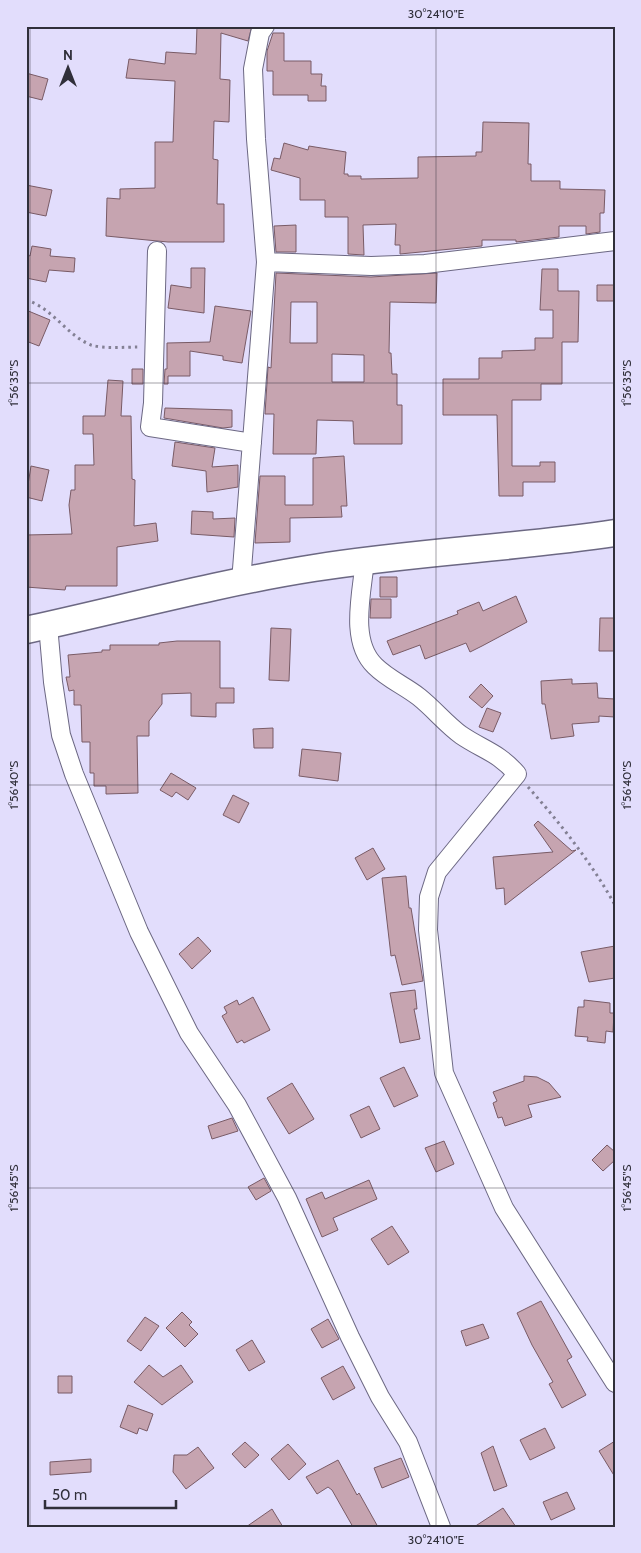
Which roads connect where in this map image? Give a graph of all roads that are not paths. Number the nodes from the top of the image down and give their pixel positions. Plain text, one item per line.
1 (265, 26) edge
2 (615, 242) edge
3 (157, 251) dead end
4 (266, 262) junction
5 (252, 443) junction
6 (615, 532) edge
7 (365, 560) junction
8 (241, 582) junction
9 (37, 627) edge
10 (615, 1383) edge
11 (441, 1527) edge

1 - 4 street
2 - 4 street
3 - 5 street
4 - 5 street
5 - 8 street
6 - 7 highway
7 - 8 highway
7 - 10 street
8 - 9 highway
9 - 11 street

